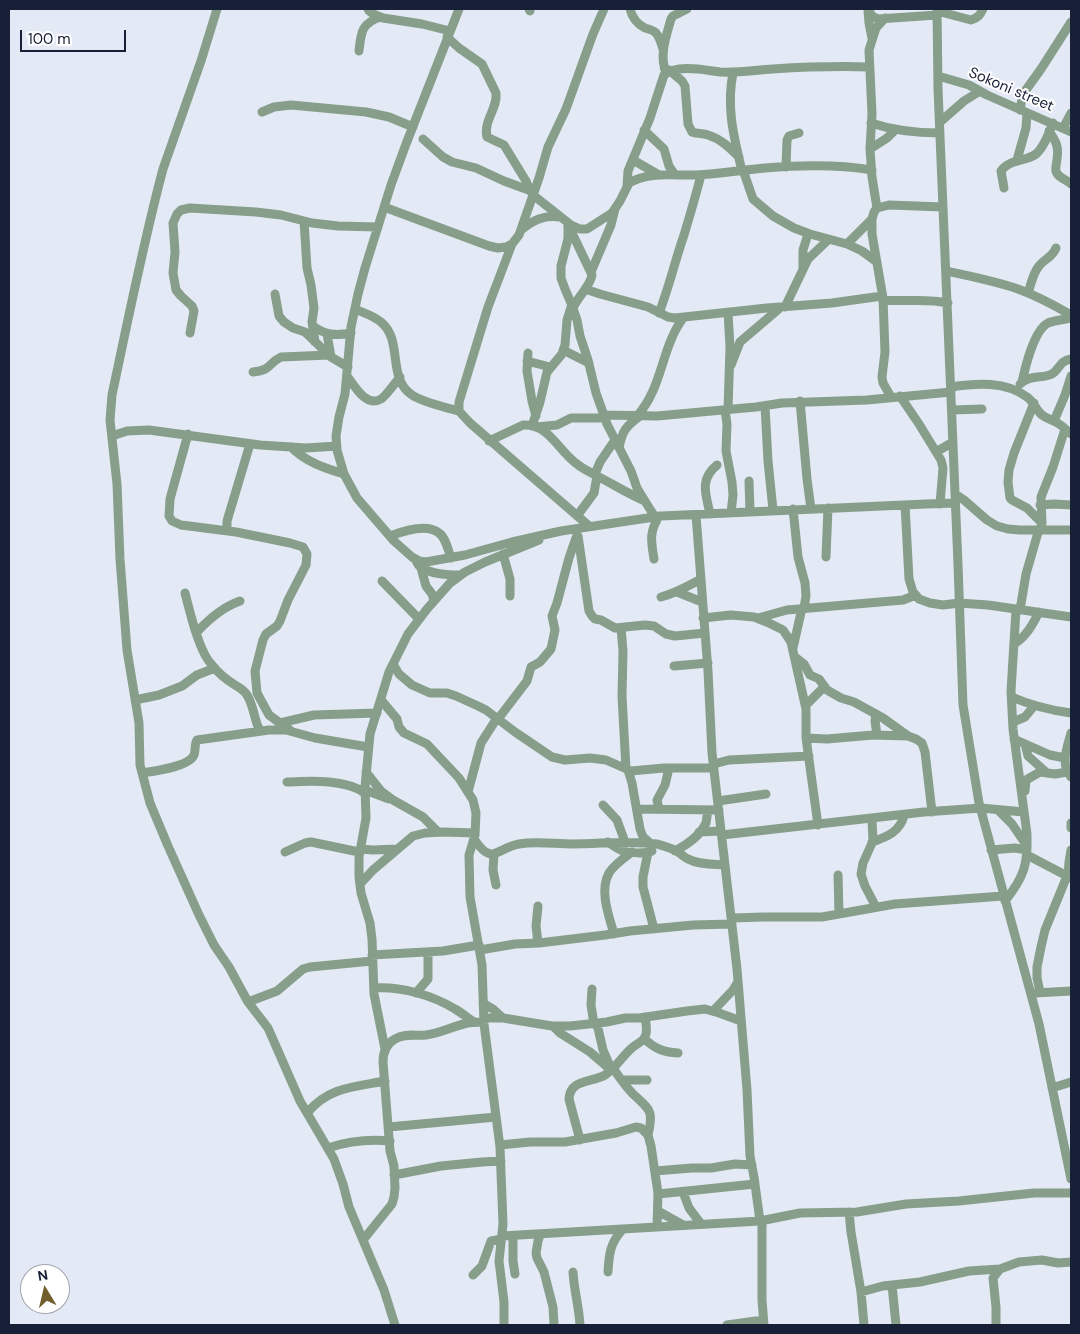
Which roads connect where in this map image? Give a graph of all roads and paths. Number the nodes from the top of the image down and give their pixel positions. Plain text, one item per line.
1 (216, 9) edge
2 (368, 9) edge
3 (459, 9) edge
4 (604, 9) edge
5 (630, 9) edge
6 (687, 9) edge
7 (983, 9) edge
8 (868, 10) edge
9 (937, 12) edge
10 (381, 17) junction
11 (885, 18) junction
12 (1070, 26) edge
13 (448, 34) junction
14 (872, 38) junction
15 (663, 50) junction
16 (359, 51) dead end
17 (870, 67) junction
18 (667, 72) junction
19 (733, 73) junction
20 (938, 76) junction
21 (980, 91) junction
22 (1024, 111) junction
23 (262, 112) dead end
24 (1071, 113) edge
25 (871, 122) junction
26 (940, 122) junction
27 (412, 127) junction
28 (1051, 127) junction
29 (644, 130) junction
30 (895, 130) junction
31 (1067, 130) edge
32 (799, 133) dead end
33 (940, 133) junction
34 (423, 139) dead end
35 (870, 149) junction
36 (739, 158) junction
37 (633, 160) junction
38 (1017, 160) junction
39 (786, 167) junction
40 (743, 170) junction
41 (872, 170) junction
42 (660, 175) junction
43 (675, 175) junction
44 (700, 175) junction
45 (1071, 184) edge
46 (626, 187) junction
47 (1004, 188) dead end
48 (533, 193) junction
49 (384, 207) junction
50 (943, 207) junction
51 (615, 208) junction
52 (877, 208) junction
53 (872, 219) junction
54 (304, 221) junction
55 (567, 222) junction
56 (378, 228) junction
57 (521, 230) junction
58 (808, 234) junction
59 (828, 240) junction
60 (512, 244) junction
61 (847, 244) junction
62 (1056, 248) dead end
63 (877, 262) junction
64 (803, 270) junction
65 (946, 271) junction
66 (591, 272) junction
67 (585, 289) junction
68 (1028, 293) junction
69 (275, 294) dead end
70 (882, 298) junction
71 (948, 303) junction
72 (572, 306) junction
73 (783, 307) junction
74 (355, 309) junction
75 (728, 312) junction
76 (659, 313) junction
77 (684, 316) junction
78 (1071, 316) edge
79 (313, 326) junction
80 (190, 333) dead end
81 (351, 333) junction
82 (327, 334) junction
83 (315, 342) junction
84 (563, 350) junction
85 (330, 356) junction
86 (1071, 359) edge
87 (589, 363) junction
88 (550, 367) junction
89 (729, 370) junction
90 (347, 371) junction
91 (253, 372) dead end
92 (1071, 376) edge
93 (400, 377) junction
94 (1022, 382) junction
95 (951, 389) junction
96 (1016, 391) junction
97 (895, 397) junction
98 (800, 401) junction
99 (1034, 403) junction
100 (765, 406) junction
101 (982, 409) dead end
102 (726, 410) junction
103 (952, 410) junction
104 (459, 411) junction
105 (536, 416) junction
106 (604, 416) junction
107 (638, 416) junction
108 (1054, 421) junction
109 (534, 427) junction
110 (1068, 432) edge
111 (188, 434) junction
112 (112, 436) junction
113 (489, 441) junction
114 (953, 442) junction
115 (250, 444) junction
116 (617, 444) junction
117 (337, 446) junction
118 (291, 447) junction
119 (936, 452) junction
120 (716, 464) dead end
121 (344, 474) junction
122 (596, 475) junction
123 (749, 481) dead end
124 (955, 499) junction
125 (645, 500) junction
126 (940, 504) junction
127 (1040, 504) junction
128 (905, 505) junction
129 (1071, 505) edge
130 (1024, 506) junction
131 (828, 508) junction
132 (794, 509) junction
133 (811, 509) junction
134 (773, 510) junction
135 (750, 512) junction
136 (731, 513) junction
137 (710, 514) junction
138 (696, 515) junction
139 (577, 516) junction
140 (657, 516) junction
141 (589, 526) junction
142 (1041, 527) junction
143 (227, 530) junction
144 (564, 530) junction
145 (1071, 530) edge
146 (577, 532) junction
147 (390, 536) junction
148 (503, 554) junction
149 (826, 557) dead end
150 (451, 558) junction
151 (416, 559) junction
152 (654, 559) dead end
153 (421, 568) junction
154 (460, 576) junction
155 (701, 579) junction
156 (382, 581) dead end
157 (677, 592) junction
158 (185, 593) dead end
159 (916, 595) junction
160 (510, 596) dead end
161 (662, 597) dead end
162 (240, 600) dead end
163 (434, 601) junction
164 (702, 602) junction
165 (960, 603) junction
166 (803, 608) junction
167 (1018, 610) junction
168 (1039, 612) junction
169 (1071, 617) edge
170 (703, 618) junction
171 (757, 618) junction
172 (419, 619) junction
173 (621, 628) junction
174 (197, 632) junction
175 (705, 633) junction
176 (1014, 644) junction
177 (794, 652) junction
178 (708, 663) junction
179 (393, 664) junction
180 (674, 666) dead end
181 (215, 668) junction
182 (824, 687) junction
183 (1012, 697) junction
184 (135, 700) junction
185 (382, 700) junction
186 (806, 705) junction
187 (1034, 706) junction
188 (377, 713) junction
189 (1071, 713) edge
190 (876, 714) junction
191 (498, 718) junction
192 (1013, 722) junction
193 (280, 723) junction
194 (260, 731) junction
195 (291, 731) junction
196 (1071, 733) edge
197 (877, 735) junction
198 (908, 736) junction
199 (806, 738) junction
200 (1014, 739) junction
201 (1025, 744) junction
202 (368, 747) junction
203 (1046, 753) junction
204 (809, 756) junction
205 (1065, 758) junction
206 (714, 766) junction
207 (669, 768) junction
208 (627, 769) junction
209 (1045, 770) junction
210 (366, 772) junction
211 (142, 773) junction
212 (1069, 775) edge
213 (287, 782) dead end
214 (365, 792) junction
215 (468, 792) junction
216 (766, 794) dead end
217 (1022, 795) junction
218 (392, 799) junction
219 (603, 805) dead end
220 (718, 806) junction
221 (980, 808) junction
222 (636, 809) junction
223 (659, 809) junction
224 (708, 810) junction
225 (998, 810) junction
226 (932, 812) junction
227 (1024, 812) junction
228 (904, 815) junction
229 (872, 819) junction
230 (1071, 823) edge
231 (818, 825) junction
232 (1071, 828) edge
233 (438, 832) junction
234 (699, 832) junction
235 (722, 833) junction
236 (475, 836) junction
237 (607, 842) junction
238 (625, 842) junction
239 (872, 842) junction
240 (650, 848) junction
241 (360, 850) junction
242 (396, 850) junction
243 (992, 850) junction
244 (1071, 850) edge
245 (675, 851) junction
246 (1027, 851) junction
247 (285, 852) dead end
248 (632, 852) junction
249 (494, 854) junction
250 (725, 865) junction
251 (838, 875) dead end
252 (1069, 877) edge
253 (360, 884) junction
254 (496, 885) dead end
255 (1004, 898) junction
256 (538, 906) dead end
257 (876, 907) junction
258 (839, 914) junction
259 (732, 921) junction
260 (654, 929) junction
261 (614, 934) junction
262 (538, 943) junction
263 (480, 948) junction
264 (428, 952) junction
265 (372, 958) junction
266 (738, 982) junction
267 (374, 988) junction
268 (592, 989) dead end
269 (1071, 991) edge
270 (1040, 992) junction
271 (416, 993) junction
272 (1030, 993) junction
273 (248, 1002) junction
274 (483, 1003) junction
275 (713, 1011) junction
276 (645, 1017) junction
277 (503, 1018) junction
278 (481, 1021) junction
279 (741, 1021) junction
280 (596, 1024) junction
281 (553, 1026) junction
282 (644, 1038) junction
283 (385, 1050) junction
284 (678, 1053) dead end
285 (611, 1069) junction
286 (622, 1080) junction
287 (647, 1080) dead end
288 (385, 1081) junction
289 (1071, 1082) edge
290 (1052, 1088) junction
291 (308, 1112) junction
292 (496, 1117) junction
293 (389, 1127) junction
294 (648, 1135) junction
295 (580, 1140) junction
296 (390, 1141) junction
297 (500, 1145) junction
298 (328, 1148) junction
299 (501, 1162) junction
300 (752, 1165) junction
301 (655, 1171) junction
302 (394, 1175) junction
303 (1071, 1179) edge
304 (755, 1184) junction
305 (683, 1192) junction
306 (1071, 1193) edge
307 (658, 1194) junction
308 (658, 1211) junction
309 (849, 1212) junction
310 (761, 1221) junction
311 (701, 1224) junction
312 (683, 1225) junction
313 (657, 1227) junction
314 (623, 1229) junction
315 (540, 1234) junction
316 (513, 1236) junction
317 (502, 1238) junction
318 (363, 1240) junction
319 (1071, 1262) edge
320 (1000, 1269) junction
321 (573, 1272) dead end
322 (608, 1272) dead end
323 (515, 1274) dead end
324 (473, 1276) dead end
325 (892, 1285) junction
326 (861, 1292) junction
327 (764, 1323) edge
328 (395, 1325) edge
329 (504, 1325) edge
330 (554, 1325) edge
331 (580, 1325) edge
332 (732, 1325) edge
333 (864, 1325) edge
334 (896, 1325) edge
335 (996, 1325) edge

1 - 112 street
2 - 10 street
3 - 13 street
4 - 48 street
5 - 15 street
6 - 15 street
7 - 9 street
8 - 11 street
8 - 14 street
9 - 11 street
9 - 20 street
10 - 13 street
10 - 16 street
11 - 14 street
12 - 22 street
13 - 27 street
13 - 48 street
14 - 17 street
15 - 18 street
17 - 19 street
17 - 25 street
18 - 19 street
18 - 29 street
18 - 36 street
19 - 36 street
20 - 21 street, Sokoni street
20 - 26 street
21 - 22 street, Sokoni street
21 - 26 street
22 - 28 street, Sokoni street
22 - 38 street
23 - 27 street
24 - 31 street
25 - 30 street
25 - 35 street
26 - 33 street
27 - 49 street
28 - 31 street, Sokoni street
28 - 38 street
28 - 45 street
29 - 37 street
29 - 43 street
30 - 33 street
30 - 35 street
32 - 39 street
33 - 50 street
34 - 48 street
35 - 41 street
36 - 40 street
37 - 42 street
37 - 46 street
38 - 47 street
39 - 40 street
39 - 41 street
40 - 44 street
40 - 58 street
41 - 52 street
42 - 43 street
42 - 46 street
43 - 44 street
44 - 76 street
46 - 51 street
48 - 55 street
48 - 57 street
49 - 56 street
49 - 60 street
50 - 52 street
50 - 65 street
51 - 55 street
51 - 66 street
52 - 53 street
53 - 61 street
53 - 63 street
54 - 56 street
54 - 79 street
54 - 80 street
55 - 57 street
55 - 66 street
55 - 72 street
56 - 74 street
57 - 60 street
58 - 59 street
58 - 64 street
59 - 61 street
59 - 64 street
60 - 104 street
61 - 63 street
62 - 68 street
63 - 70 street
64 - 73 street
65 - 68 street
65 - 71 street
66 - 67 street
67 - 72 street
67 - 76 street
68 - 78 street
69 - 83 street
70 - 71 street
70 - 73 street
70 - 97 street
71 - 95 street
72 - 84 street
72 - 87 street
73 - 75 street
73 - 89 street
74 - 81 street
74 - 93 street
75 - 77 street
75 - 89 street
76 - 77 street
77 - 107 street
78 - 94 street
79 - 82 street
79 - 83 street
81 - 82 street
81 - 90 street
82 - 85 street
83 - 85 street
84 - 87 street
84 - 88 street
85 - 90 street
85 - 91 street
86 - 94 street
87 - 106 street
88 - 105 street
88 - 105 street
89 - 102 street
90 - 93 street
90 - 117 street
92 - 108 street
93 - 104 street
94 - 96 street
95 - 96 street
95 - 97 street
95 - 103 street
96 - 99 street
97 - 98 street
97 - 119 street
98 - 100 street
98 - 133 street
99 - 108 street
99 - 130 street
100 - 102 street
100 - 134 street
101 - 103 street
102 - 107 street
102 - 136 street
103 - 114 street
104 - 113 street
105 - 109 street
106 - 107 street
106 - 109 street
106 - 116 street
107 - 116 street
108 - 110 street
109 - 113 street
109 - 122 street
110 - 127 street
111 - 112 street
111 - 115 street
111 - 143 street
112 - 184 street
113 - 139 street
114 - 119 street
114 - 124 street
115 - 118 street
115 - 143 street
116 - 122 street
116 - 125 street
117 - 118 street
117 - 121 street
118 - 121 street
119 - 126 street
120 - 137 street
121 - 147 street
122 - 125 street
122 - 139 street
123 - 135 street
124 - 126 street
124 - 142 street
124 - 165 street
125 - 140 street
126 - 128 street
127 - 129 street
127 - 130 street
127 - 142 street
128 - 131 street
128 - 159 street
130 - 142 street
131 - 133 street
131 - 149 street
132 - 133 street
132 - 134 street
132 - 166 street
134 - 135 street
135 - 136 street
136 - 137 street
137 - 138 street
138 - 140 street
138 - 155 street
139 - 141 street
140 - 141 street
140 - 152 street
141 - 146 street
142 - 145 street
142 - 167 street
143 - 193 street
144 - 146 street
144 - 148 street
144 - 150 street
146 - 173 street
146 - 191 street
147 - 150 street
147 - 151 street
148 - 154 street
148 - 160 street
150 - 151 street
151 - 153 street
153 - 154 street
153 - 163 street
154 - 163 street
155 - 157 street
155 - 164 street
156 - 172 street
157 - 161 street
157 - 164 street
158 - 174 street
159 - 165 street
159 - 166 street
162 - 174 street
163 - 172 street
164 - 170 street
165 - 167 street
165 - 221 street
166 - 171 street
166 - 177 street
167 - 168 street
167 - 176 street
168 - 169 street
168 - 176 street
170 - 171 street
170 - 175 street
171 - 177 street
172 - 179 street
173 - 175 street
173 - 208 street
174 - 181 street
175 - 178 street
176 - 183 street
177 - 182 street
177 - 186 street
178 - 180 street
178 - 206 street
179 - 185 street
179 - 191 street
181 - 184 street
181 - 194 street
182 - 186 street
182 - 190 street
183 - 187 street
183 - 192 street
184 - 211 street
185 - 188 street
185 - 215 street
186 - 199 street
187 - 189 street
187 - 192 street
188 - 193 street
188 - 202 street
190 - 197 street
190 - 198 street
191 - 208 street
191 - 215 street
192 - 200 street
193 - 195 street
194 - 195 street
194 - 211 street
195 - 202 street
196 - 205 street
197 - 198 street
197 - 199 street
198 - 226 street
199 - 204 street
200 - 201 street
200 - 217 street
201 - 203 street
201 - 209 street
202 - 210 street
203 - 205 street
203 - 209 street
204 - 206 street
204 - 231 street
205 - 212 street
206 - 207 street
206 - 220 street
207 - 208 street
207 - 223 street
208 - 222 street
209 - 212 street
209 - 217 street
210 - 214 street
210 - 218 street
211 - 273 street
213 - 214 street
214 - 218 street
214 - 241 street
215 - 236 street
216 - 220 street
217 - 227 street
218 - 233 street
219 - 238 street
220 - 224 street
220 - 235 street
221 - 225 street
221 - 226 street
221 - 243 street
222 - 223 street
222 - 240 street
223 - 224 street
224 - 234 street
225 - 227 street
225 - 246 street
226 - 228 street
227 - 246 street
228 - 229 street
228 - 239 street
229 - 231 street
229 - 239 street
230 - 232 street
231 - 235 street
233 - 236 street
233 - 242 street
234 - 235 street
234 - 245 street
235 - 250 street
236 - 249 street
236 - 263 street
237 - 238 street
237 - 248 street
237 - 249 street
238 - 240 street
239 - 257 street
240 - 245 street
240 - 248 street
240 - 260 street
241 - 242 street
241 - 247 street
241 - 253 street
242 - 253 street
243 - 246 street
243 - 255 street
244 - 252 street
245 - 250 street
246 - 252 street
246 - 255 street
248 - 261 street
249 - 254 street
250 - 259 street
251 - 258 street
252 - 270 street
253 - 265 street
255 - 257 street
255 - 272 street
256 - 262 street
257 - 258 street
258 - 259 street
259 - 260 street
259 - 266 street
260 - 261 street
261 - 262 street
262 - 263 street
263 - 264 street
263 - 274 street
264 - 265 street
264 - 271 street
265 - 267 street
265 - 273 street
266 - 275 street
266 - 279 street
267 - 271 street
267 - 283 street
268 - 280 street
269 - 270 street
270 - 272 street
271 - 278 street
272 - 290 street
273 - 291 street
274 - 277 street
274 - 278 street
275 - 276 street
275 - 279 street
276 - 280 street
276 - 282 street
277 - 278 street
277 - 281 street
278 - 283 street
278 - 292 street
279 - 300 street
280 - 281 street
280 - 285 street
281 - 285 street
282 - 284 street
282 - 285 street
283 - 288 street
285 - 286 street
285 - 295 street
286 - 287 street
286 - 294 street
288 - 291 street
288 - 293 street
289 - 290 street
290 - 303 street
291 - 298 street
292 - 293 street
292 - 297 street
293 - 296 street
294 - 295 street
294 - 301 street
295 - 297 street
296 - 298 street
296 - 302 street
297 - 299 street
298 - 318 street
299 - 302 street
299 - 317 street
300 - 301 street
300 - 304 street
301 - 307 street
302 - 318 street
304 - 305 street
304 - 310 street
305 - 307 street
305 - 311 street
306 - 309 street
307 - 308 street
308 - 312 street
308 - 313 street
309 - 310 street
309 - 326 street
310 - 311 street
310 - 327 street
311 - 312 street
312 - 313 street
313 - 314 street
314 - 315 street
314 - 322 street
315 - 316 street
315 - 330 street
316 - 317 street
316 - 323 street
317 - 324 street
317 - 329 street
318 - 328 street
319 - 320 street
320 - 325 street
320 - 335 street
321 - 331 street
325 - 326 street
325 - 334 street
326 - 333 street
327 - 332 street

